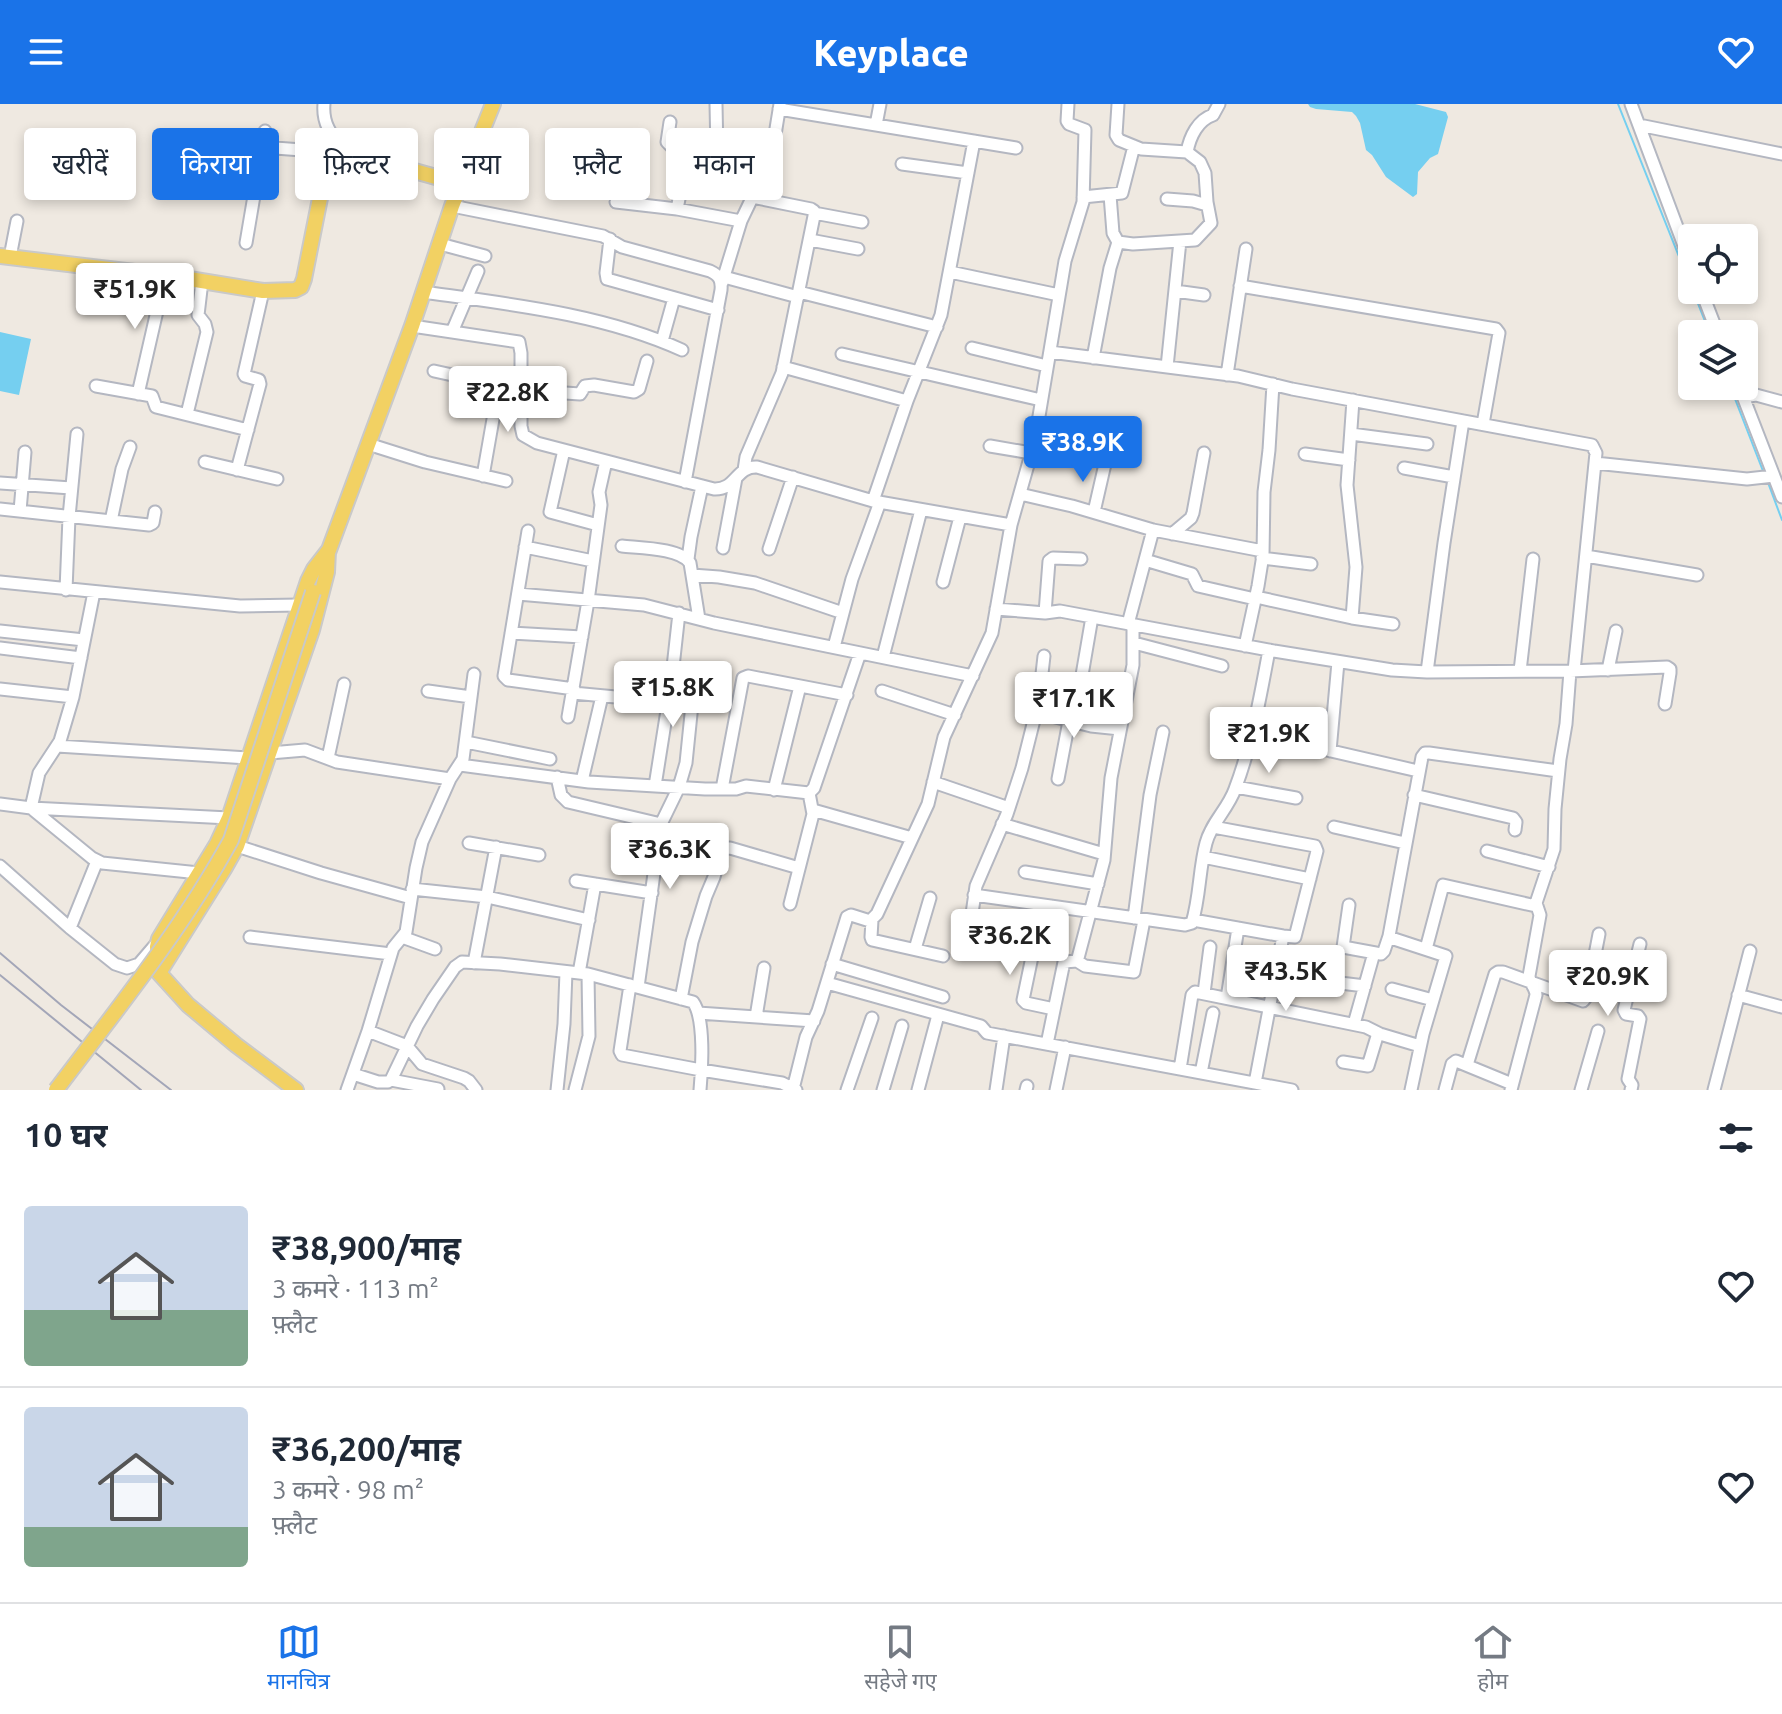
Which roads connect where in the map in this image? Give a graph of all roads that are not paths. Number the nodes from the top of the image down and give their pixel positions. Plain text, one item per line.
1 (324, 104) edge
2 (493, 104) edge
3 (716, 104) edge
4 (880, 104) edge
5 (1068, 104) edge
6 (1118, 104) edge
7 (1219, 104) edge
8 (1631, 104) edge
9 (780, 106) edge
10 (670, 122) dead end
11 (876, 125) junction
12 (1639, 125) junction
13 (327, 128) edge
14 (483, 128) edge
15 (669, 128) edge
16 (716, 128) edge
17 (776, 128) edge
18 (974, 141) junction
19 (1134, 146) junction
20 (1016, 148) dead end
21 (1187, 152) junction
22 (1782, 154) edge
23 (902, 164) dead end
24 (968, 173) junction
25 (1110, 195) junction
26 (1083, 197) junction
27 (1167, 199) dead end
28 (253, 200) edge
29 (320, 200) edge
30 (454, 200) edge
31 (679, 200) edge
32 (751, 200) edge
33 (767, 200) edge
34 (616, 202) dead end
35 (1207, 205) junction
36 (452, 206) junction
37 (677, 209) junction
38 (814, 213) junction
39 (17, 221) dead end
40 (741, 221) junction
41 (862, 222) dead end
42 (1678, 229) edge
43 (610, 239) junction
44 (810, 240) junction
45 (1180, 241) junction
46 (1118, 242) junction
47 (246, 243) dead end
48 (440, 244) junction
49 (858, 249) dead end
50 (1246, 249) dead end
51 (5, 256) edge
52 (485, 256) dead end
53 (478, 271) dead end
54 (950, 272) junction
55 (165, 276) junction
56 (723, 280) junction
57 (202, 281) junction
58 (1240, 286) junction
59 (263, 291) junction
60 (1175, 291) junction
61 (423, 292) junction
62 (799, 294) junction
63 (1059, 295) junction
64 (1204, 295) dead end
65 (467, 298) junction
66 (674, 298) junction
67 (718, 310) junction
68 (412, 326) junction
69 (937, 327) junction
70 (452, 332) junction
71 (662, 341) junction
72 (972, 348) dead end
73 (682, 350) dead end
74 (1050, 352) junction
75 (842, 354) dead end
76 (1093, 358) junction
77 (647, 361) dead end
78 (1047, 366) junction
79 (783, 367) junction
80 (1167, 367) junction
81 (434, 371) dead end
82 (918, 372) junction
83 (1227, 375) junction
84 (1273, 384) junction
85 (499, 385) junction
86 (96, 386) dead end
87 (521, 390) junction
88 (138, 394) junction
89 (1758, 396) edge
90 (1041, 400) junction
91 (1353, 400) junction
92 (1744, 400) edge
93 (907, 401) junction
94 (1782, 402) edge
95 (187, 414) junction
96 (1463, 421) junction
97 (1483, 424) junction
98 (248, 430) junction
99 (77, 434) dead end
100 (1351, 434) junction
101 (368, 444) junction
102 (1427, 444) dead end
103 (990, 446) dead end
104 (130, 447) dead end
105 (564, 450) junction
106 (25, 452) dead end
107 (1031, 453) junction
108 (1204, 453) dead end
109 (1305, 454) dead end
110 (1349, 460) junction
111 (606, 461) junction
112 (205, 462) dead end
113 (1595, 463) junction
114 (1105, 464) dead end
115 (1404, 468) dead end
116 (237, 470) junction
117 (740, 474) junction
118 (483, 476) junction
119 (793, 477) junction
120 (1454, 477) junction
121 (277, 479) dead end
122 (506, 481) dead end
123 (685, 482) junction
124 (0, 483) edge
125 (1777, 485) edge
126 (22, 486) junction
127 (702, 486) junction
128 (71, 488) junction
129 (1020, 494) junction
130 (877, 502) junction
131 (0, 509) edge
132 (921, 510) junction
133 (20, 511) junction
134 (155, 512) dead end
135 (1094, 512) junction
136 (69, 517) junction
137 (960, 517) junction
138 (111, 521) junction
139 (598, 525) junction
140 (1011, 525) junction
141 (1153, 530) junction
142 (528, 531) dead end
143 (1172, 534) junction
144 (622, 546) dead end
145 (525, 547) junction
146 (723, 548) dead end
147 (769, 549) dead end
148 (328, 551) junction
149 (1262, 554) junction
150 (1586, 556) junction
151 (688, 559) junction
152 (1081, 559) dead end
153 (1533, 559) dead end
154 (1145, 560) junction
155 (593, 561) junction
156 (1311, 564) dead end
157 (692, 575) junction
158 (1697, 575) dead end
159 (0, 582) edge
160 (943, 582) dead end
161 (66, 590) junction
162 (94, 592) junction
163 (518, 594) junction
164 (1256, 598) junction
165 (588, 601) junction
166 (299, 605) junction
167 (996, 609) junction
168 (679, 613) junction
169 (843, 613) junction
170 (1045, 613) junction
171 (1092, 617) junction
172 (1352, 618) junction
173 (699, 619) junction
174 (1130, 624) junction
175 (1393, 624) dead end
176 (0, 631) edge
177 (1616, 631) dead end
178 (511, 633) junction
179 (582, 637) junction
180 (84, 640) junction
181 (1134, 643) junction
182 (1245, 646) junction
183 (834, 647) junction
184 (0, 648) edge
185 (1269, 650) junction
186 (860, 653) junction
187 (1044, 656) dead end
188 (883, 657) junction
189 (81, 658) junction
190 (1338, 662) junction
191 (1222, 666) dead end
192 (1608, 670) junction
193 (1520, 671) junction
194 (1572, 671) junction
195 (1427, 672) junction
196 (474, 674) dead end
197 (695, 675) dead end
198 (973, 676) junction
199 (1081, 681) dead end
200 (344, 684) dead end
201 (800, 686) junction
202 (0, 689) edge
203 (428, 691) dead end
204 (574, 691) junction
205 (882, 691) dead end
206 (847, 695) junction
207 (602, 696) junction
208 (73, 697) junction
209 (471, 697) junction
210 (669, 702) junction
211 (1665, 704) dead end
212 (1036, 712) junction
213 (955, 715) junction
214 (568, 717) dead end
215 (1069, 721) junction
216 (1120, 729) junction
217 (1163, 732) dead end
218 (1253, 733) junction
219 (466, 742) junction
220 (57, 746) junction
221 (1330, 751) junction
222 (270, 753) junction
223 (248, 758) junction
224 (328, 758) junction
225 (550, 759) dead end
226 (460, 765) junction
227 (1418, 771) junction
228 (1558, 771) junction
229 (557, 777) junction
230 (450, 779) junction
231 (1058, 779) dead end
232 (582, 781) junction
233 (933, 782) junction
234 (655, 786) junction
235 (679, 787) junction
236 (1236, 787) junction
237 (722, 789) junction
238 (774, 790) junction
239 (809, 793) junction
240 (1414, 795) junction
241 (1296, 798) dead end
242 (1, 805) edge
243 (31, 808) junction
244 (1009, 808) junction
245 (813, 810) junction
246 (229, 818) junction
247 (661, 824) junction
248 (1002, 824) junction
249 (1213, 827) junction
250 (1334, 827) dead end
251 (1515, 830) dead end
252 (912, 838) junction
253 (469, 843) dead end
254 (1405, 843) junction
255 (237, 846) junction
256 (496, 847) junction
257 (1487, 851) dead end
258 (1104, 854) junction
259 (539, 855) dead end
260 (1203, 857) junction
261 (97, 861) junction
262 (0, 866) edge
263 (1549, 867) junction
264 (799, 868) junction
265 (1025, 872) dead end
266 (199, 873) junction
267 (1310, 879) junction
268 (576, 881) dead end
269 (595, 884) junction
270 (1098, 884) junction
271 (412, 893) junction
272 (652, 893) junction
273 (974, 895) junction
274 (487, 897) junction
275 (930, 898) dead end
276 (790, 904) dead end
277 (1349, 905) dead end
278 (1051, 906) junction
279 (1536, 906) junction
280 (1090, 911) junction
281 (1139, 919) junction
282 (589, 920) junction
283 (872, 920) junction
284 (1193, 920) junction
285 (70, 928) junction
286 (1238, 928) junction
287 (1599, 934) dead end
288 (1283, 936) junction
289 (1389, 936) junction
290 (250, 937) dead end
291 (402, 937) junction
292 (968, 941) dead end
293 (157, 943) junction
294 (1640, 944) dead end
295 (1210, 947) dead end
296 (435, 949) dead end
297 (915, 949) junction
298 (1426, 949) junction
299 (1750, 951) dead end
300 (1374, 953) junction
301 (391, 954) junction
302 (943, 956) dead end
303 (1077, 961) junction
304 (474, 963) junction
305 (832, 964) junction
306 (764, 968) dead end
307 (566, 972) junction
308 (159, 973) junction
309 (584, 974) junction
310 (1307, 979) dead end
311 (1531, 982) junction
312 (827, 983) junction
313 (634, 986) junction
314 (1365, 986) junction
315 (1392, 989) dead end
316 (1204, 993) junction
317 (1738, 995) junction
318 (943, 997) dead end
319 (1227, 998) junction
320 (681, 999) junction
321 (1433, 1000) junction
322 (1782, 1007) edge
323 (1269, 1008) junction
324 (1054, 1009) junction
325 (698, 1013) junction
326 (1213, 1013) dead end
327 (938, 1015) junction
328 (756, 1017) junction
329 (872, 1018) dead end
330 (814, 1021) junction
331 (1354, 1024) junction
332 (902, 1026) dead end
333 (368, 1031) junction
334 (1598, 1031) dead end
335 (1378, 1033) junction
336 (1004, 1036) junction
337 (1047, 1044) junction
338 (407, 1046) junction
339 (1420, 1046) junction
340 (1065, 1047) junction
341 (1343, 1062) dead end
342 (1467, 1065) junction
343 (1180, 1069) junction
344 (701, 1070) junction
345 (1201, 1073) junction
346 (353, 1074) junction
347 (745, 1077) junction
348 (391, 1080) junction
349 (1250, 1085) edge
350 (406, 1086) edge
351 (1512, 1087) edge
352 (438, 1089) edge
353 (794, 1089) edge
354 (56, 1090) edge
355 (296, 1090) edge
356 (347, 1090) edge
357 (476, 1090) edge
358 (557, 1090) edge
359 (575, 1090) edge
360 (700, 1090) edge
361 (742, 1090) edge
362 (847, 1090) edge
363 (883, 1090) edge
364 (918, 1090) edge
365 (996, 1090) edge
366 (1056, 1090) edge
367 (1292, 1090) edge
368 (1411, 1090) edge
369 (1445, 1090) edge
370 (1581, 1090) edge
371 (1631, 1090) edge
372 (1714, 1090) edge

1 - 13 street
2 - 14 main road
3 - 16 street
4 - 11 street
5 - 26 street
6 - 19 street
7 - 21 street
8 - 12 street
9 - 11 street
9 - 17 street
10 - 15 street
11 - 18 street
12 - 22 street
12 - 42 street
18 - 20 street
18 - 24 street
19 - 21 street
19 - 25 street
21 - 35 street
23 - 24 street
24 - 54 street
25 - 26 street
25 - 46 street
26 - 63 street
27 - 35 street
28 - 47 street
29 - 59 main road
30 - 36 main road
31 - 37 street
32 - 40 street
33 - 38 street
34 - 37 street
35 - 45 street
36 - 43 street
36 - 48 main road
37 - 40 street
38 - 41 street
38 - 44 street
39 - 51 street
40 - 56 street
43 - 56 street
43 - 66 street
44 - 49 street
44 - 62 street
45 - 46 street
45 - 60 street
46 - 76 street
48 - 52 street
48 - 61 main road
50 - 58 street
51 - 55 main road
53 - 65 street
54 - 63 street
54 - 69 street
55 - 57 main road
55 - 88 street
56 - 62 street
56 - 67 street
57 - 59 main road
57 - 95 street
58 - 83 street
58 - 97 street
59 - 98 street
60 - 64 street
60 - 80 street
61 - 65 street
61 - 68 main road
62 - 69 street
62 - 79 street
63 - 74 street
65 - 70 street
65 - 71 street
66 - 67 street
66 - 71 street
67 - 123 street
68 - 70 street
68 - 101 main road
69 - 82 street
70 - 87 street
71 - 73 street
72 - 78 street
74 - 76 street
74 - 78 street
75 - 82 street
76 - 80 street
77 - 87 street
78 - 90 street
79 - 93 street
79 - 117 street
80 - 83 street
81 - 85 street
82 - 90 street
82 - 93 street
83 - 84 street
84 - 91 street
84 - 149 street
85 - 87 street
85 - 118 street
86 - 88 street
87 - 105 street
88 - 95 street
89 - 94 street
90 - 107 street
91 - 96 street
91 - 100 street
92 - 125 street
93 - 130 street
95 - 98 street
96 - 97 street
96 - 120 street
97 - 113 street
98 - 116 street
99 - 128 street
100 - 102 street
100 - 110 street
101 - 118 street
101 - 148 main road
103 - 107 street
104 - 138 street
105 - 111 street
105 - 139 street
106 - 126 street
107 - 129 street
108 - 143 street
109 - 110 street
110 - 172 street
111 - 123 street
111 - 139 street
112 - 116 street
113 - 125 street
113 - 150 street
114 - 135 street
115 - 120 street
116 - 121 street
117 - 119 street
117 - 127 street
117 - 146 street
118 - 122 street
119 - 130 street
119 - 147 street
120 - 195 street
123 - 127 street
124 - 126 street
126 - 128 street
126 - 133 street
127 - 151 street
128 - 136 street
129 - 135 street
129 - 140 street
130 - 132 street
130 - 169 street
131 - 133 street
132 - 137 street
132 - 188 street
133 - 136 street
134 - 138 street
135 - 141 street
136 - 138 street
136 - 161 street
137 - 140 street
137 - 160 street
139 - 155 street
140 - 167 street
141 - 143 street
141 - 154 street
142 - 145 street
143 - 149 street
144 - 151 street
145 - 155 street
145 - 163 street
148 - 166 main road
148 - 222 main road
148 - 354 main road, bridge
149 - 156 street
149 - 164 street
150 - 158 street
150 - 194 street
151 - 157 street
152 - 170 street
153 - 193 street
154 - 164 street
154 - 174 street
155 - 165 street
157 - 169 street
157 - 173 street
159 - 161 street
161 - 162 street
162 - 166 street
162 - 180 street
163 - 165 street
163 - 178 street
164 - 172 street
164 - 182 street
165 - 168 street
165 - 179 street
166 - 223 main road
167 - 170 street
167 - 198 street
168 - 173 street
168 - 210 street
169 - 183 street
170 - 171 street
171 - 174 street
171 - 199 street
172 - 175 street
173 - 183 street
174 - 181 street
174 - 182 street
176 - 180 street
177 - 192 street
178 - 179 street
178 - 204 street
179 - 204 street
180 - 189 street
181 - 191 street
181 - 216 street
182 - 185 street
183 - 186 street
184 - 189 street
185 - 190 street
185 - 218 street
186 - 188 street
186 - 206 street
187 - 212 street
188 - 198 street
189 - 208 street
190 - 195 street
190 - 221 street
192 - 194 street
192 - 211 street
193 - 194 street
193 - 195 street
194 - 228 street
196 - 209 street
197 - 235 street
198 - 213 street
200 - 224 street
201 - 206 street
201 - 237 street
201 - 238 street
202 - 208 street
203 - 209 street
204 - 207 street
204 - 214 street
205 - 213 street
206 - 239 street
207 - 210 street
207 - 232 street
208 - 220 street
209 - 219 street
210 - 234 street
212 - 215 street
212 - 244 street
213 - 233 street
215 - 216 street
215 - 231 street
216 - 258 street
217 - 281 street
218 - 221 street
218 - 236 street
219 - 225 street
219 - 226 street
220 - 223 street
220 - 243 street
221 - 227 street
222 - 224 street
222 - 255 main road
223 - 246 main road
224 - 230 street
226 - 229 street
226 - 230 street
227 - 228 street
227 - 240 street
228 - 263 street
229 - 232 street
229 - 247 street
230 - 271 street
232 - 234 street
233 - 244 street
233 - 252 street
234 - 235 street
235 - 237 street
235 - 247 street
236 - 241 street
236 - 249 street
237 - 238 street
238 - 239 street
239 - 245 street
240 - 251 street
240 - 254 street
242 - 243 street
243 - 246 street
243 - 261 street
244 - 248 street
245 - 252 street
245 - 264 street
246 - 266 main road
247 - 272 street
248 - 258 street
248 - 273 street
249 - 260 street
249 - 267 street
250 - 254 street
252 - 283 street
253 - 256 street
254 - 289 street
255 - 271 street
255 - 308 main road
256 - 259 street
256 - 274 street
257 - 263 street
258 - 270 street
260 - 267 street
260 - 284 street
261 - 266 street
261 - 285 street
262 - 285 street
263 - 279 street
264 - 276 street
264 - 320 street
265 - 270 street
266 - 293 main road
267 - 288 street
268 - 269 street
269 - 272 street
269 - 282 street
270 - 280 street
271 - 274 street
271 - 291 street
272 - 313 street
273 - 278 street
273 - 292 street
274 - 282 street
274 - 304 street
275 - 297 street
277 - 300 street
278 - 280 street
278 - 324 street
279 - 298 street
279 - 311 street
280 - 281 street
280 - 303 street
281 - 284 street
281 - 303 street
282 - 309 street
283 - 297 street
283 - 305 street
284 - 286 street
285 - 293 street
286 - 288 street
286 - 319 street
287 - 311 street
288 - 323 street
289 - 298 street
289 - 300 street
290 - 301 street
291 - 296 street
291 - 301 street
293 - 308 main road
294 - 371 street
295 - 316 street
297 - 302 street
298 - 321 street
299 - 317 street
300 - 314 street
301 - 333 street
303 - 324 street
304 - 307 street
304 - 338 street
305 - 312 street
305 - 318 street
306 - 328 street
307 - 309 street
307 - 358 street
308 - 355 main road
309 - 313 street
309 - 359 street
310 - 314 street
311 - 342 street
311 - 351 street
312 - 327 street
312 - 330 street
313 - 320 street
313 - 344 street
314 - 331 street
315 - 321 street
316 - 319 street
316 - 343 street
317 - 322 street
317 - 372 street
319 - 323 street
320 - 325 street
321 - 339 street
323 - 331 street
323 - 349 street
324 - 337 street
325 - 328 street
325 - 344 street
326 - 345 street
327 - 336 street
327 - 364 street
328 - 330 street
329 - 362 street
330 - 353 street
331 - 335 street
332 - 363 street
333 - 338 street
333 - 346 street
334 - 370 street
335 - 339 street
335 - 341 street
336 - 337 street
336 - 365 street
337 - 340 street
338 - 348 street
338 - 357 street
339 - 368 street
340 - 343 street
340 - 366 street
342 - 351 street
342 - 369 street
343 - 345 street
344 - 347 street
344 - 360 street
345 - 349 street
346 - 348 street
346 - 356 street
347 - 353 street
347 - 361 street
348 - 350 street
349 - 367 street
350 - 352 street

